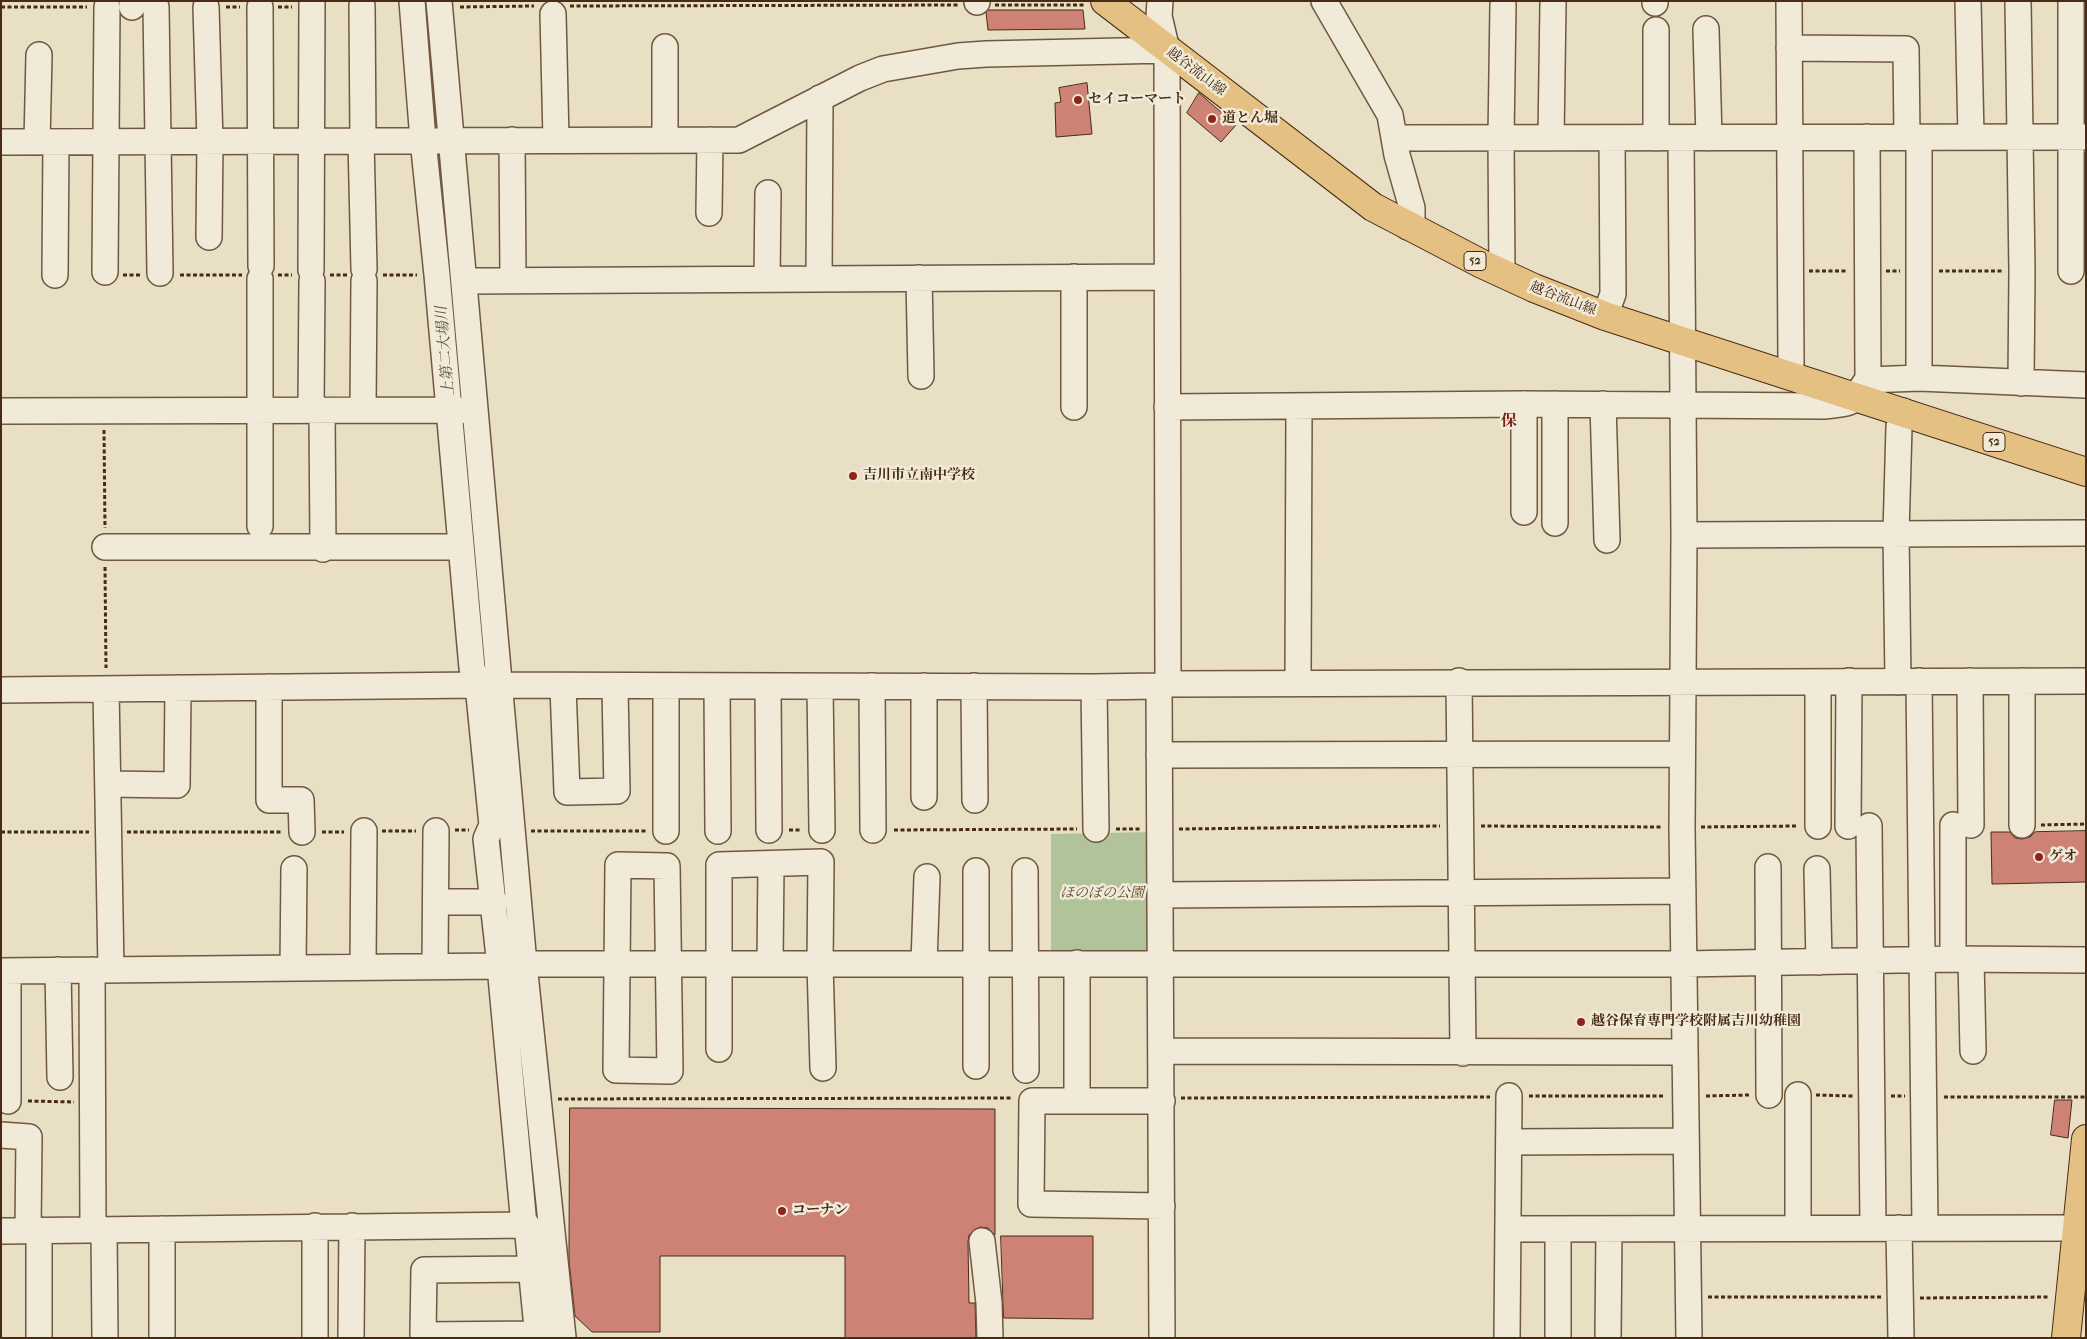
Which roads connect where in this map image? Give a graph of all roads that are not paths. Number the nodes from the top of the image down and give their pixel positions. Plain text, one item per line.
1 (312, 1) edge
2 (412, 1) edge
3 (1160, 1) edge
4 (1324, 1) edge
5 (1789, 1) edge
6 (1968, 1) edge
7 (2018, 1) edge
8 (2071, 1) edge
9 (1098, 3) edge
10 (439, 4) edge
11 (1553, 4) dead end
12 (1503, 5) dead end
13 (362, 6) dead end
14 (107, 7) dead end
15 (156, 7) dead end
16 (206, 7) dead end
17 (260, 7) dead end
18 (553, 9) road end
19 (1706, 29) dead end
20 (1656, 30) dead end
21 (665, 47) dead end
22 (1789, 48) junction
23 (1167, 50) junction
24 (39, 54) dead end
25 (820, 98) junction
26 (1971, 136) junction
27 (1789, 137) junction
28 (1867, 137) junction
29 (1913, 137) junction
30 (2078, 137) edge
31 (1394, 138) junction
32 (1501, 138) junction
33 (1551, 138) junction
34 (1612, 138) junction
35 (1669, 138) junction
36 (1709, 138) junction
37 (2018, 138) junction
38 (556, 139) junction
39 (665, 139) junction
40 (311, 140) junction
41 (362, 140) junction
42 (423, 140) junction
43 (450, 140) junction
44 (512, 140) junction
45 (710, 140) junction
46 (158, 141) junction
47 (210, 141) junction
48 (260, 141) junction
49 (1, 142) edge
50 (47, 142) junction
51 (107, 142) junction
52 (768, 193) dead end
53 (709, 213) dead end
54 (1408, 227) junction
55 (209, 237) dead end
56 (2070, 271) dead end
57 (105, 272) dead end
58 (160, 273) dead end
59 (1502, 274) junction
60 (55, 275) dead end
61 (1074, 277) junction
62 (1167, 277) junction
63 (919, 278) junction
64 (767, 279) junction
65 (819, 279) junction
66 (513, 280) junction
67 (464, 281) junction
68 (1605, 316) junction
69 (1682, 340) junction
70 (1788, 373) junction
71 (921, 376) dead end
72 (1919, 378) junction
73 (2021, 382) junction
74 (2086, 385) edge
75 (1863, 388) junction
76 (1524, 404) junction
77 (1555, 404) junction
78 (1603, 404) junction
79 (1682, 405) junction
80 (1299, 406) junction
81 (1074, 407) dead end
82 (1166, 407) junction
83 (476, 409) junction
84 (261, 410) junction
85 (317, 410) junction
86 (363, 410) junction
87 (449, 411) junction
88 (1903, 411) junction
89 (1, 412) edge
90 (2086, 472) edge
91 (1524, 512) dead end
92 (1556, 523) dead end
93 (260, 526) dead end
94 (1896, 533) junction
95 (2086, 533) edge
96 (1684, 535) junction
97 (1608, 540) dead end
98 (106, 547) dead end
99 (461, 547) junction
100 (323, 549) junction
101 (2086, 680) edge
102 (1459, 681) junction
103 (1849, 681) junction
104 (1908, 681) junction
105 (1970, 681) junction
106 (2022, 681) junction
107 (1298, 682) junction
108 (1682, 682) junction
109 (1818, 682) junction
110 (1163, 685) junction
111 (488, 686) junction
112 (820, 686) junction
113 (872, 686) junction
114 (924, 686) junction
115 (974, 686) junction
116 (269, 687) junction
117 (564, 687) junction
118 (616, 687) junction
119 (666, 687) junction
120 (717, 687) junction
121 (768, 687) junction
122 (1094, 687) junction
123 (178, 688) junction
124 (106, 689) junction
125 (1, 690) edge
126 (1459, 754) junction
127 (1682, 754) junction
128 (1159, 756) junction
129 (108, 784) junction
130 (924, 797) dead end
131 (975, 800) dead end
132 (2022, 825) dead end
133 (1818, 826) dead end
134 (1096, 829) road end
135 (769, 830) road end
136 (822, 830) road end
137 (873, 830) road end
138 (364, 831) road end
139 (436, 831) road end
140 (666, 831) road end
141 (718, 831) dead end
142 (302, 832) road end
143 (501, 832) junction
144 (770, 864) junction
145 (1768, 867) dead end
146 (294, 869) dead end
147 (1818, 869) dead end
148 (976, 871) dead end
149 (1024, 871) dead end
150 (927, 877) dead end
151 (1683, 891) junction
152 (1461, 894) junction
153 (1160, 896) junction
154 (436, 902) junction
155 (495, 902) junction
156 (1962, 959) junction
157 (1921, 960) junction
158 (2086, 960) edge
159 (1870, 961) junction
160 (1819, 962) junction
161 (770, 963) junction
162 (924, 963) junction
163 (976, 963) junction
164 (1025, 963) junction
165 (1077, 963) junction
166 (1160, 963) junction
167 (1767, 963) junction
168 (617, 964) junction
169 (669, 964) junction
170 (719, 964) junction
171 (820, 964) junction
172 (1463, 964) junction
173 (1684, 964) junction
174 (513, 965) junction
175 (435, 966) junction
176 (363, 967) junction
177 (293, 968) junction
178 (58, 970) junction
179 (101, 970) junction
180 (5, 971) edge
181 (719, 1049) dead end
182 (1161, 1051) junction
183 (1974, 1051) dead end
184 (1685, 1052) junction
185 (1462, 1053) junction
186 (976, 1066) dead end
187 (823, 1068) dead end
188 (1026, 1070) dead end
189 (60, 1077) dead end
190 (1769, 1095) road end
191 (1798, 1095) road end
192 (1509, 1096) road end
193 (8, 1101) road end
194 (1077, 1101) junction
195 (1162, 1101) junction
196 (1, 1135) edge
197 (2086, 1138) edge
198 (1686, 1141) junction
199 (1510, 1142) junction
200 (1162, 1206) junction
201 (524, 1225) junction
202 (314, 1226) junction
203 (352, 1226) junction
204 (1609, 1228) junction
205 (1688, 1228) junction
206 (1798, 1228) junction
207 (1873, 1228) junction
208 (1899, 1228) junction
209 (1925, 1228) junction
210 (2076, 1228) junction
211 (162, 1229) junction
212 (1508, 1229) junction
213 (1558, 1229) junction
214 (98, 1230) junction
215 (1, 1231) edge
216 (34, 1231) junction
217 (982, 1241) dead end
218 (532, 1269) junction
219 (470, 1336) edge
220 (546, 1336) edge
221 (38, 1338) edge
222 (105, 1338) edge
223 (162, 1338) edge
224 (316, 1338) edge
225 (352, 1338) edge
226 (990, 1338) edge
227 (1162, 1338) edge
228 (1507, 1338) edge
229 (1558, 1338) edge
230 (1608, 1338) edge
231 (1689, 1338) edge
232 (1901, 1338) edge
233 (2066, 1338) edge

1 - 40 street
2 - 42 street
3 - 23 street
4 - 31 street
5 - 22 street
6 - 26 street
7 - 37 street
8 - 30 street
9 - 23 main road, 越谷流山線 / 52
10 - 43 street
11 - 33 street
12 - 32 street
13 - 41 street
14 - 51 street
15 - 46 street
16 - 47 street
17 - 48 street
18 - 38 street
19 - 36 street
20 - 35 street
21 - 39 street
22 - 27 street
22 - 29 street
23 - 25 street
23 - 54 main road, 越谷流山線 / 52
23 - 62 street
24 - 50 street
25 - 45 street
25 - 65 street
26 - 29 street
26 - 37 street
27 - 28 street
27 - 36 street
27 - 70 street
28 - 29 street
28 - 75 street
29 - 72 street
30 - 37 street
30 - 56 street
31 - 32 street
31 - 54 street
32 - 33 street
32 - 59 street
33 - 34 street
34 - 35 street
34 - 68 street
35 - 36 street
35 - 69 street
37 - 73 street
38 - 39 street
38 - 44 street
39 - 45 street
40 - 41 street
40 - 48 street
40 - 85 street
41 - 42 street
41 - 86 street
42 - 43 street
42 - 87 street
43 - 44 street
43 - 67 street
44 - 66 street
45 - 53 street
46 - 47 street
46 - 51 street
46 - 58 street
47 - 48 street
47 - 55 street
48 - 84 street
49 - 50 street
50 - 51 street
50 - 60 street
51 - 57 street
52 - 64 street
54 - 59 main road, 越谷流山線 / 52
59 - 68 main road, 越谷流山線 / 52
61 - 62 street
61 - 63 street
61 - 81 street
62 - 82 street
63 - 65 street
63 - 71 street
64 - 65 street
64 - 66 street
66 - 67 street
67 - 83 street
68 - 69 main road, 越谷流山線 / 52
69 - 70 main road, 越谷流山線 / 52
69 - 79 street
70 - 75 main road, 越谷流山線 / 52
72 - 73 street
72 - 75 street
73 - 74 street
75 - 79 street
75 - 88 main road, 越谷流山線 / 52
76 - 77 street
76 - 80 street
76 - 91 street
77 - 78 street
77 - 92 street
78 - 79 street
78 - 97 street
79 - 96 street
80 - 82 street
80 - 107 street
82 - 110 street
83 - 87 street
83 - 111 street
84 - 85 street
84 - 89 street
84 - 93 street
85 - 86 street
85 - 100 street
86 - 87 street
87 - 99 street
88 - 90 main road, 越谷流山線 / 52
88 - 94 street
94 - 95 street
94 - 96 street
94 - 104 street
96 - 108 street
98 - 100 street
99 - 100 street
99 - 111 street
101 - 106 street
102 - 107 street
102 - 108 street
102 - 126 street
103 - 104 street
103 - 109 street
103 - 159 street
104 - 105 street
104 - 157 street
105 - 106 street
105 - 156 street
106 - 132 street
107 - 110 street
108 - 109 street
108 - 127 street
109 - 133 street
110 - 122 street
110 - 128 street
111 - 116 street
111 - 117 street
111 - 143 street
112 - 113 street
112 - 121 street
112 - 136 street
113 - 114 street
113 - 137 street
114 - 115 street
114 - 130 street
115 - 122 street
115 - 131 street
116 - 123 street
116 - 142 street
117 - 118 street
117 - 118 street
118 - 119 street
119 - 120 street
119 - 140 street
120 - 121 street
120 - 141 street
121 - 135 street
122 - 134 street
123 - 124 street
123 - 129 street
124 - 125 street
124 - 129 street
126 - 127 street
126 - 128 street
126 - 152 street
127 - 151 street
128 - 153 street
129 - 179 street
138 - 176 street
139 - 154 street
143 - 155 street
143 - 174 street
144 - 161 street
144 - 170 street
144 - 171 street
145 - 167 street
146 - 177 street
147 - 160 street
148 - 163 street
149 - 164 street
150 - 162 street
151 - 152 street
151 - 173 street
152 - 153 street
152 - 172 street
153 - 166 street
154 - 155 street
154 - 175 street
155 - 174 street
156 - 157 street
156 - 158 street
156 - 183 street
157 - 159 street
157 - 209 street
159 - 160 street
159 - 207 street
160 - 167 street
161 - 170 street
161 - 171 street
162 - 163 street
162 - 171 street
163 - 164 street
163 - 186 street
164 - 165 street
164 - 188 street
165 - 166 street
165 - 194 street
166 - 172 street
166 - 182 street
167 - 173 street
167 - 190 street
168 - 169 street
168 - 169 street
168 - 169 street
168 - 174 street
169 - 170 street
170 - 181 street
171 - 187 street
172 - 173 street
172 - 185 street
173 - 184 street
174 - 175 street
174 - 201 street
174 - 220 street
175 - 176 street
176 - 177 street
177 - 179 street
178 - 179 street
178 - 180 street
178 - 189 street
179 - 214 street
180 - 193 street
182 - 185 street
182 - 195 street
184 - 185 street
184 - 198 street
191 - 206 street
192 - 199 street
194 - 195 street
194 - 200 street
195 - 200 street
196 - 216 street
197 - 210 main road
198 - 199 street
198 - 205 street
199 - 212 street
200 - 227 street
201 - 203 street
201 - 218 street
202 - 203 street
202 - 211 street
202 - 224 street
203 - 225 street
204 - 205 street
204 - 213 street
204 - 230 street
205 - 206 street
205 - 231 street
206 - 207 street
207 - 208 street
208 - 209 street
208 - 232 street
209 - 210 street
210 - 233 main road
211 - 214 street
211 - 223 street
212 - 213 street
212 - 228 street
213 - 229 street
214 - 216 street
214 - 222 street
215 - 216 street
216 - 221 street
217 - 226 street
218 - 219 street
218 - 220 street
219 - 220 street

